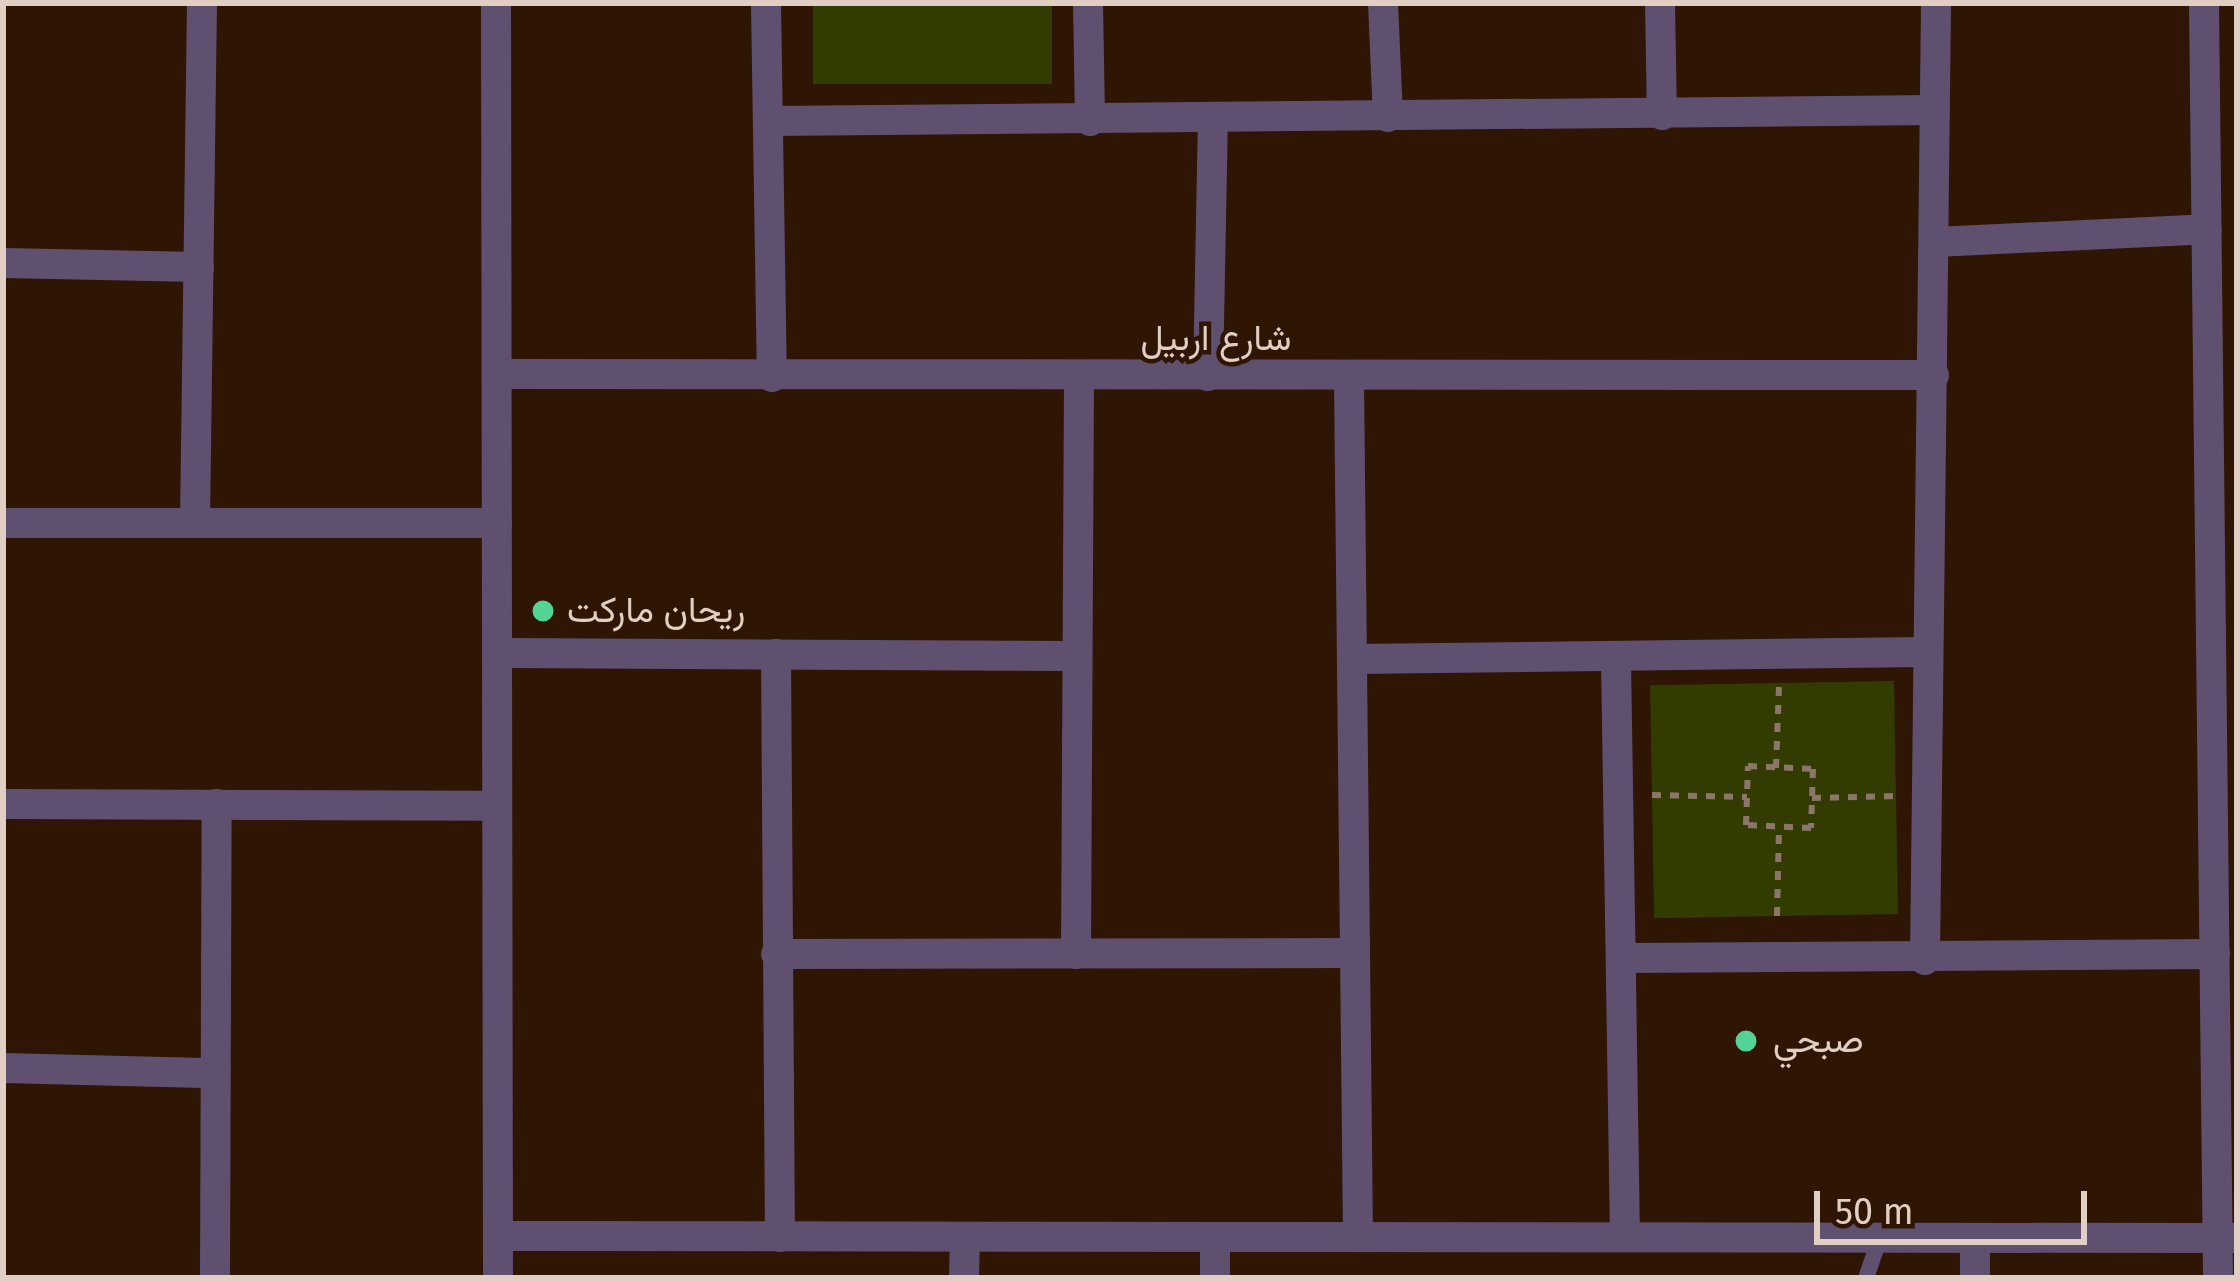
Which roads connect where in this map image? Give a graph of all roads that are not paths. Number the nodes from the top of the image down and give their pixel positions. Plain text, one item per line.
1 (202, 3) edge
2 (496, 3) edge
3 (766, 3) edge
4 (1088, 3) edge
5 (1383, 3) edge
6 (1660, 3) edge
7 (1936, 3) edge
8 (2204, 3) edge
9 (1935, 110) junction
10 (1661, 115) junction
11 (1388, 117) junction
12 (1213, 120) junction
13 (769, 121) junction
14 (1090, 121) junction
15 (2207, 229) junction
16 (1935, 242) junction
17 (3, 263) edge
18 (199, 267) junction
19 (496, 374) junction
20 (1934, 375) junction
21 (1208, 376) junction
22 (772, 377) junction
23 (1079, 378) junction
24 (1349, 379) junction
25 (2223, 444) edge
26 (3, 523) edge
27 (195, 523) junction
28 (497, 523) junction
29 (497, 652) junction
30 (1926, 652) junction
31 (776, 654) junction
32 (1077, 656) junction
33 (1354, 659) junction
34 (1616, 659) junction
35 (3, 804) edge
36 (217, 804) junction
37 (497, 806) junction
38 (1353, 953) junction
39 (776, 954) junction
40 (1076, 954) junction
41 (2215, 954) junction
42 (1626, 958) junction
43 (1924, 960) junction
44 (3, 1068) edge
45 (214, 1073) junction
46 (498, 1236) junction
47 (780, 1237) junction
48 (964, 1237) junction
49 (1216, 1237) junction
50 (1625, 1237) junction
51 (1358, 1238) junction
52 (1975, 1238) junction
53 (2227, 1238) edge
54 (1879, 1241) junction
55 (215, 1278) edge
56 (498, 1278) edge
57 (964, 1278) edge
58 (1215, 1278) edge
59 (1866, 1278) edge
60 (1975, 1278) edge
61 (2218, 1278) edge

1 - 18 street
2 - 19 street
3 - 13 street
4 - 14 street
5 - 11 street
6 - 10 street
7 - 9 street
8 - 15 street
9 - 10 street
9 - 16 street
10 - 11 street
11 - 12 street
12 - 14 street
12 - 21 street
13 - 14 street
13 - 22 street
15 - 16 street
15 - 25 street
16 - 20 street
17 - 18 street
18 - 27 street
19 - 22 street, شارع اربيل
19 - 28 street
20 - 24 street, شارع اربيل
20 - 30 street
21 - 23 street, شارع اربيل
21 - 24 street, شارع اربيل
22 - 23 street, شارع اربيل
23 - 32 street
24 - 33 street
25 - 41 street
26 - 27 street
27 - 28 street
28 - 29 street
29 - 31 street
29 - 37 street
30 - 34 street
30 - 43 street
31 - 32 street
31 - 39 street
32 - 40 street
33 - 34 street
33 - 38 street
34 - 42 street
35 - 36 street
36 - 37 street
36 - 45 street
37 - 46 street
38 - 40 street
38 - 51 street
39 - 40 street
39 - 47 street
41 - 43 street
41 - 53 street
42 - 43 street
42 - 50 street
44 - 45 street
45 - 55 street
46 - 47 street
46 - 56 street
47 - 48 street
48 - 49 street
48 - 57 street
49 - 51 street
49 - 58 street
50 - 51 street
50 - 54 street
52 - 53 street
52 - 54 street
52 - 60 street
53 - 61 street
54 - 59 lane

